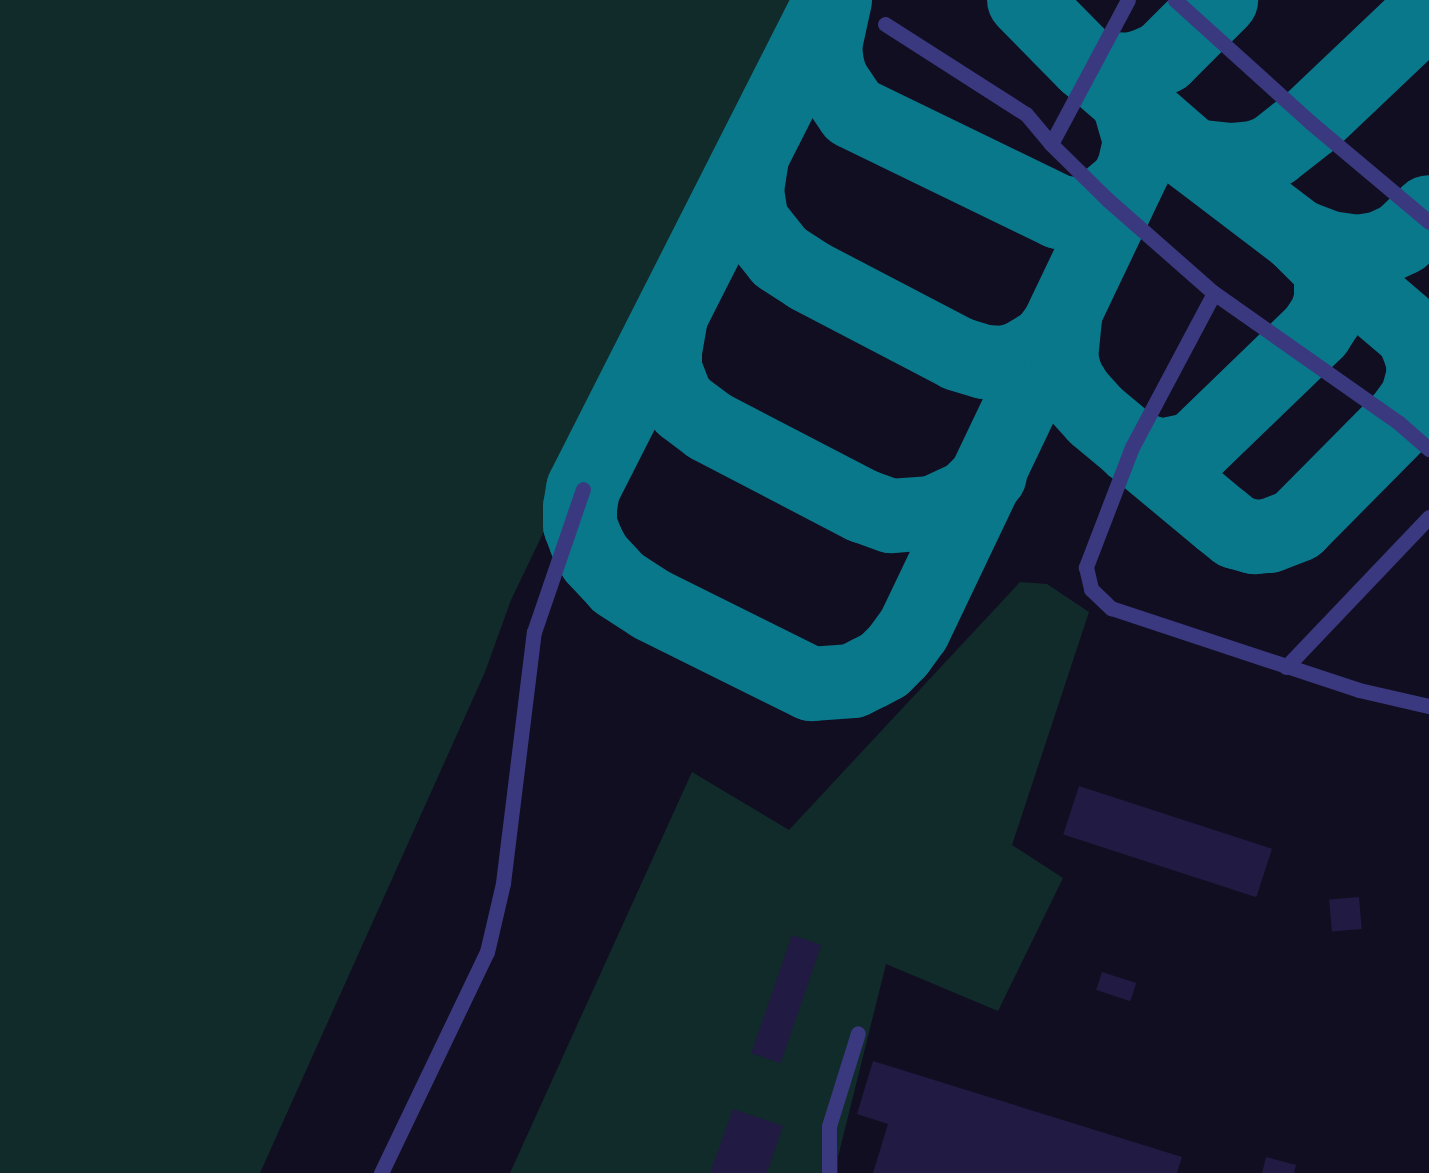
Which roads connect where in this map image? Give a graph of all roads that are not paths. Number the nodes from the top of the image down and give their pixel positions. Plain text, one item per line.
1 (1128, 0) edge
2 (1175, 0) edge
3 (885, 24) dead end
4 (1051, 144) junction
5 (1429, 222) edge
6 (1214, 293) junction
7 (1429, 449) edge
8 (583, 489) dead end
9 (1429, 517) edge
10 (1286, 667) junction
11 (1429, 706) edge
12 (858, 1033) dead end
13 (381, 1173) edge
14 (830, 1173) edge

1 - 4 lane
2 - 5 lane
3 - 4 lane
4 - 6 lane
6 - 7 lane
6 - 10 lane
8 - 13 lane
9 - 10 lane
10 - 11 lane
12 - 14 lane

